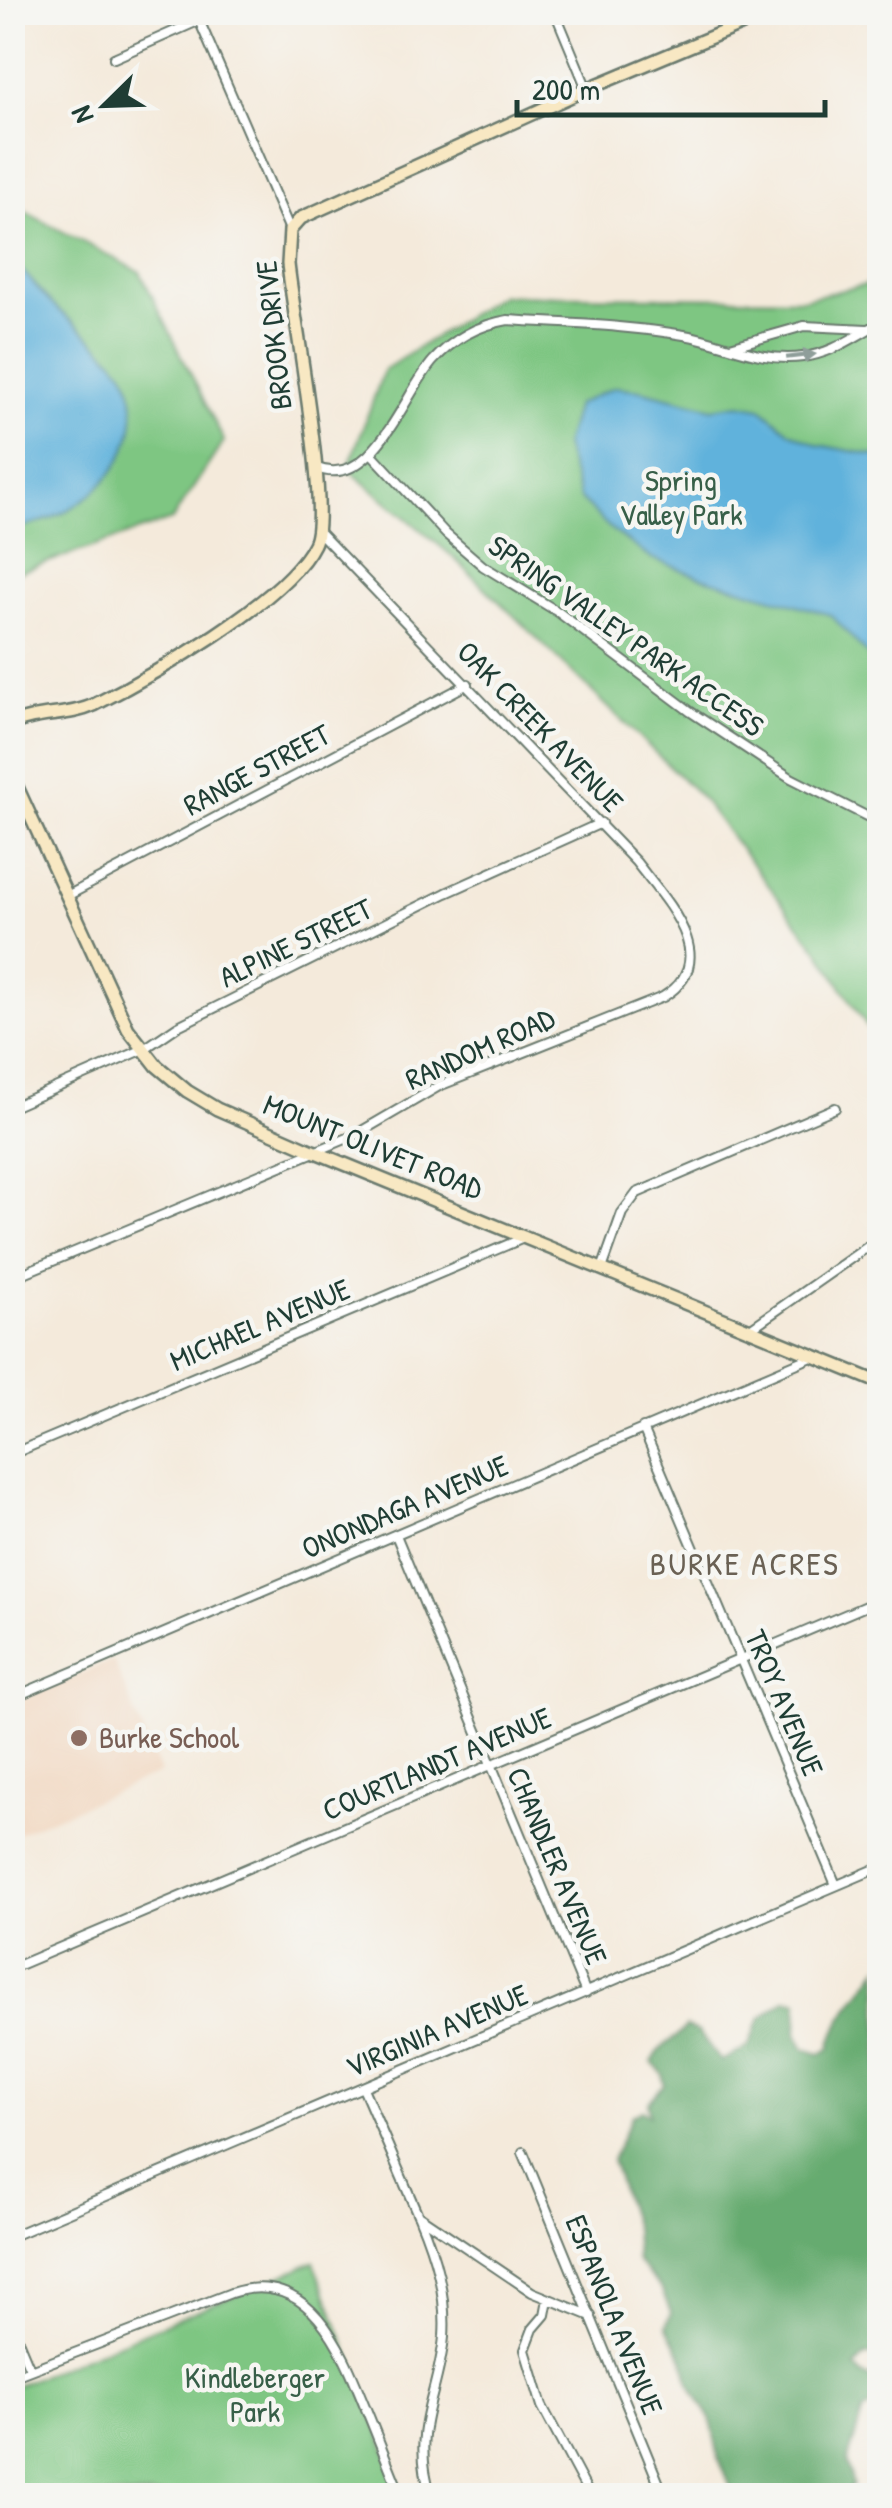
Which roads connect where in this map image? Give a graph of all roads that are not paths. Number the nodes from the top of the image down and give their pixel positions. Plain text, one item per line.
1 (218, 12) edge
2 (555, 12) edge
3 (771, 12) edge
4 (200, 20) junction
5 (114, 58) dead end
6 (588, 89) junction
7 (290, 230) junction
8 (880, 323) edge
9 (867, 330) junction
10 (730, 347) junction
11 (372, 454) junction
12 (314, 466) junction
13 (318, 532) junction
14 (468, 684) junction
15 (12, 724) edge
16 (12, 776) edge
17 (601, 823) junction
18 (880, 823) edge
19 (68, 896) junction
20 (687, 976) joint
21 (144, 1049) junction
22 (12, 1107) edge
23 (836, 1108) dead end
24 (313, 1151) junction
25 (526, 1236) junction
26 (880, 1238) edge
27 (602, 1268) junction
28 (12, 1278) edge
29 (750, 1329) junction
30 (814, 1356) junction
31 (880, 1383) edge
32 (643, 1428) junction
33 (12, 1454) edge
34 (396, 1535) junction
35 (880, 1600) edge
36 (741, 1660) junction
37 (12, 1698) edge
38 (491, 1766) junction
39 (880, 1867) edge
40 (836, 1885) junction
41 (12, 1968) edge
42 (586, 1993) junction
43 (363, 2088) junction
44 (523, 2152) dead end
45 (418, 2214) junction
46 (12, 2236) edge
47 (548, 2300) junction
48 (591, 2316) junction
49 (12, 2326) edge
50 (868, 2368) dead end
51 (30, 2369) junction
52 (880, 2374) edge
53 (12, 2377) edge
54 (401, 2496) edge
55 (431, 2496) edge
56 (590, 2496) edge
57 (664, 2496) edge

1 - 4 street
2 - 6 street
3 - 6 street, BROOK DRIVE
4 - 5 street
4 - 7 street
6 - 7 street, BROOK DRIVE
7 - 12 street, BROOK DRIVE
8 - 9 street
9 - 10 street
10 -> 9 street
10 - 11 street
11 - 12 street
11 - 18 street, SPRING VALLEY PARK ACCESS
12 - 13 street, BROOK DRIVE
13 - 14 street, OAK CREEK AVENUE
13 - 15 street
14 - 17 street, OAK CREEK AVENUE
14 - 19 street, RANGE STREET
16 - 19 street, MOUNT OLIVET ROAD
17 - 20 street, OAK CREEK AVENUE
17 - 21 street, ALPINE STREET
19 - 21 street, MOUNT OLIVET ROAD
20 - 24 street, RANDOM ROAD
21 - 22 street, ALPINE STREET
21 - 24 street, MOUNT OLIVET ROAD
23 - 27 street
24 - 25 street, MOUNT OLIVET ROAD
24 - 28 street, RANDOM ROAD
25 - 27 street, MOUNT OLIVET ROAD
25 - 33 street, MICHAEL AVENUE
26 - 29 street
27 - 29 street, MOUNT OLIVET ROAD
29 - 30 street, MOUNT OLIVET ROAD
30 - 31 street, MOUNT OLIVET ROAD
30 - 32 street, ONONDAGA AVENUE
32 - 34 street, ONONDAGA AVENUE
32 - 36 street, TROY AVENUE
34 - 37 street, ONONDAGA AVENUE
34 - 38 street, CHANDLER AVENUE
35 - 36 street, COURTLANDT AVENUE
36 - 38 street, COURTLANDT AVENUE
36 - 40 street, TROY AVENUE
38 - 41 street, COURTLANDT AVENUE
38 - 42 street, CHANDLER AVENUE
39 - 40 street, VIRGINIA AVENUE
40 - 42 street, VIRGINIA AVENUE
42 - 43 street, VIRGINIA AVENUE
43 - 45 street
43 - 46 street, VIRGINIA AVENUE
44 - 48 street, ESPANOLA AVENUE
45 - 47 street
45 - 55 street
47 - 48 street
47 - 56 street
48 - 57 street, ESPANOLA AVENUE
49 - 51 street
50 - 52 street
51 - 53 street
51 - 54 street

